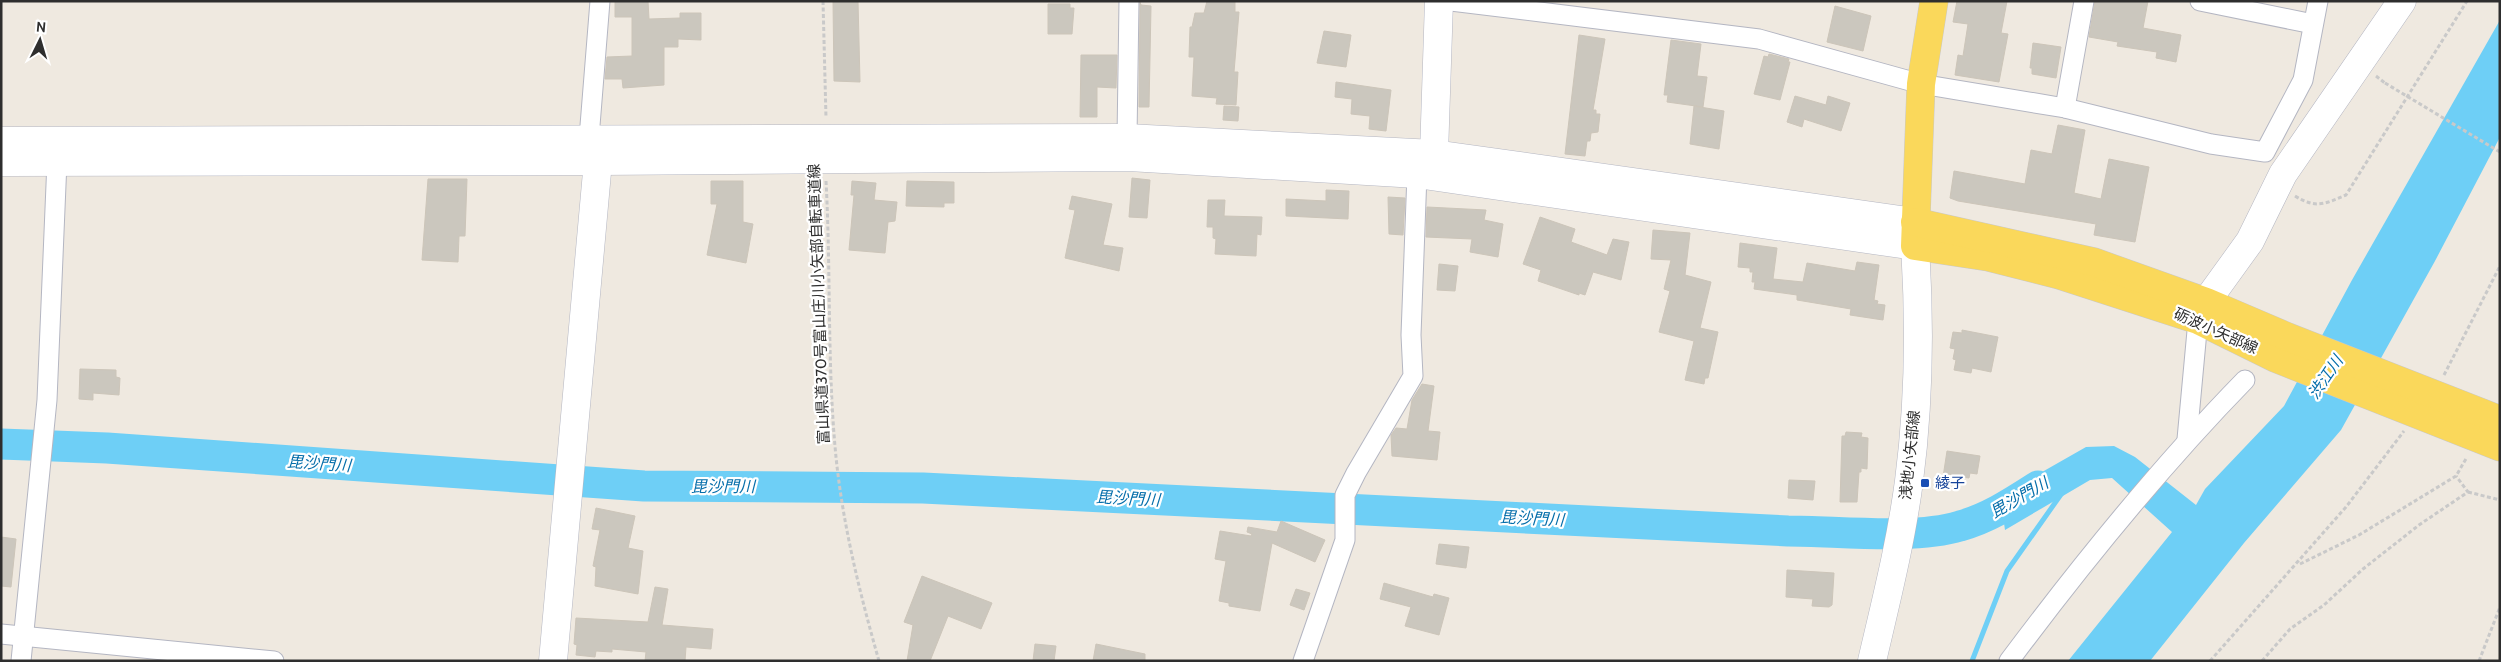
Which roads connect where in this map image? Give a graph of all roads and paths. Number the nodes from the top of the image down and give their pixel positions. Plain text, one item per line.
1 (600, 1) edge
2 (823, 1) edge
3 (1129, 1) edge
4 (1439, 1) edge
5 (1451, 1) edge
6 (1934, 1) edge
7 (2084, 1) edge
8 (2200, 1) edge
9 (2318, 1) edge
10 (2402, 1) edge
11 (2467, 1) edge
12 (1598, 10) edge
13 (2313, 24) junction
14 (2385, 83) dead end
15 (1921, 84) junction
16 (2065, 108) junction
17 (1126, 138) junction
18 (1, 141) edge
19 (825, 149) junction
20 (593, 150) junction
21 (2500, 152) edge
22 (57, 161) junction
23 (1, 162) edge
24 (1426, 164) junction
25 (2278, 186) junction
26 (1915, 234) junction
27 (2500, 266) edge
28 (2202, 311) junction
29 (2245, 380) dead end
30 (2419, 405) junction
31 (2500, 420) edge
32 (2187, 439) junction
33 (2500, 447) edge
34 (2470, 450) dead end
35 (2456, 476) junction
36 (2468, 492) junction
37 (2500, 500) edge
38 (2297, 565) junction
39 (2500, 607) edge
40 (1, 634) edge
41 (23, 636) junction
42 (21, 661) edge
43 (274, 661) edge
44 (553, 661) edge
45 (879, 661) edge
46 (1303, 661) edge
47 (1872, 661) edge
48 (2009, 661) edge
49 (2210, 661) edge
50 (2262, 661) edge
51 (2479, 661) edge

1 - 20 street
2 - 19 path, 富山県道370号富山庄川小矢部自転車道線
3 - 17 street
4 - 24 street
5 - 12 street
6 - 15 main road
7 - 16 street
8 - 13 street
9 - 13 street
10 - 25 street
11 - 25 path
12 - 15 street
13 - 16 street
14 - 21 path, bridge
15 - 16 street
15 - 26 main road
17 - 19 street
17 - 24 street
18 - 20 street
19 - 20 street
19 - 24 street
19 - 45 path, 富山県道370号富山庄川小矢部自転車道線
20 - 22 street
20 - 44 street
22 - 23 street
22 - 41 street
24 - 26 street
24 - 46 street
25 - 28 street
26 - 28 main road, 砺波小矢部線
26 - 47 street, 浅地小矢部線
27 - 30 path
28 - 30 main road, 砺波小矢部線
28 - 32 street
29 - 32 street
30 - 31 main road, 砺波小矢部線
30 - 33 main road, 砺波小矢部線
30 - 38 path
32 - 48 street
34 - 35 path
35 - 36 path
35 - 38 path
36 - 37 path
36 - 50 path
38 - 49 path
39 - 51 path
40 - 41 street
41 - 42 street
41 - 43 street

